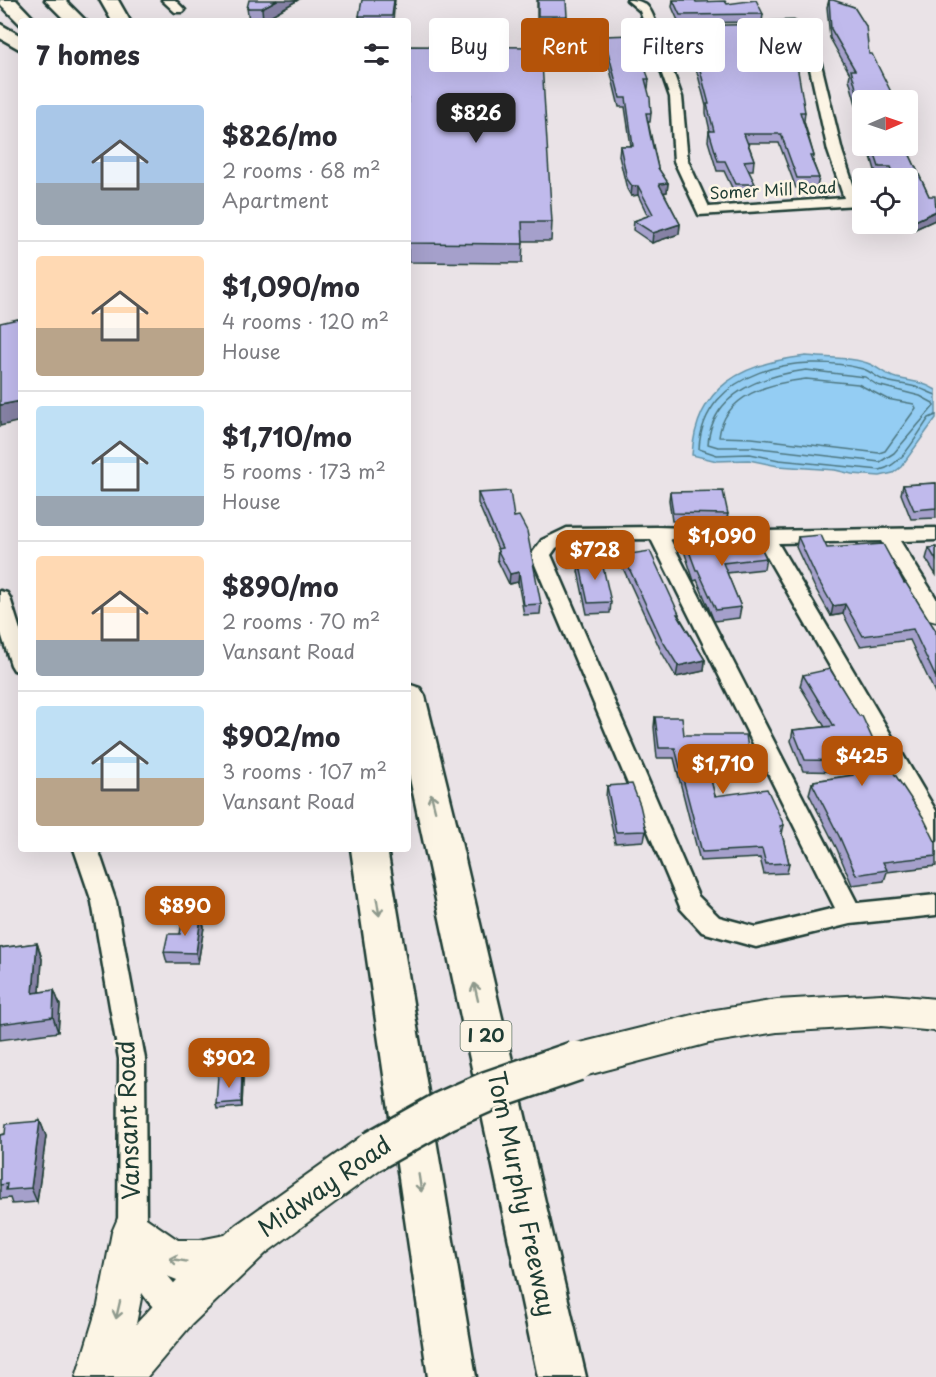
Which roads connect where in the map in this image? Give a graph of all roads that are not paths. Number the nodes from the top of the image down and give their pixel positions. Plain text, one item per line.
1 (6, 0) edge
2 (54, 0) edge
3 (109, 0) edge
4 (168, 0) edge
5 (633, 0) edge
6 (179, 10) dead end
7 (24, 18) edge
8 (74, 18) edge
9 (118, 18) edge
10 (648, 18) edge
11 (0, 30) edge
12 (652, 30) joint
13 (18, 42) edge
14 (657, 533) junction
15 (936, 534) edge
16 (887, 535) junction
17 (765, 537) junction
18 (0, 598) edge
19 (936, 614) edge
20 (18, 655) edge
21 (411, 709) edge
22 (936, 831) edge
23 (87, 852) edge
24 (369, 852) edge
25 (936, 905) edge
26 (850, 914) junction
27 (936, 1015) edge
28 (132, 1232) junction
29 (233, 1254) junction
30 (177, 1309) junction
31 (98, 1377) edge
32 (118, 1377) edge
33 (452, 1377) edge
34 (562, 1377) edge

1 - 7 highway
2 - 8 highway
3 - 9 highway
4 - 6 street
5 - 10 street, Somer Mill Road
11 - 13 highway
12 - 12 street, Somer Mill Road
14 - 17 street
14 - 26 street
14 - 26 street
15 - 16 street
16 - 17 street
16 - 19 street
17 - 22 street
18 - 20 street
34 -> 21 highway, Tom Murphy Freeway / I 20
23 - 28 street, Vansant Road
24 -> 33 highway
25 - 26 street
27 - 29 street, Midway Road, bridge
29 -> 28 street
28 - 30 street, Vansant Road
28 -> 31 street
29 - 30 street, Midway Road
30 - 32 street, Midway Road

